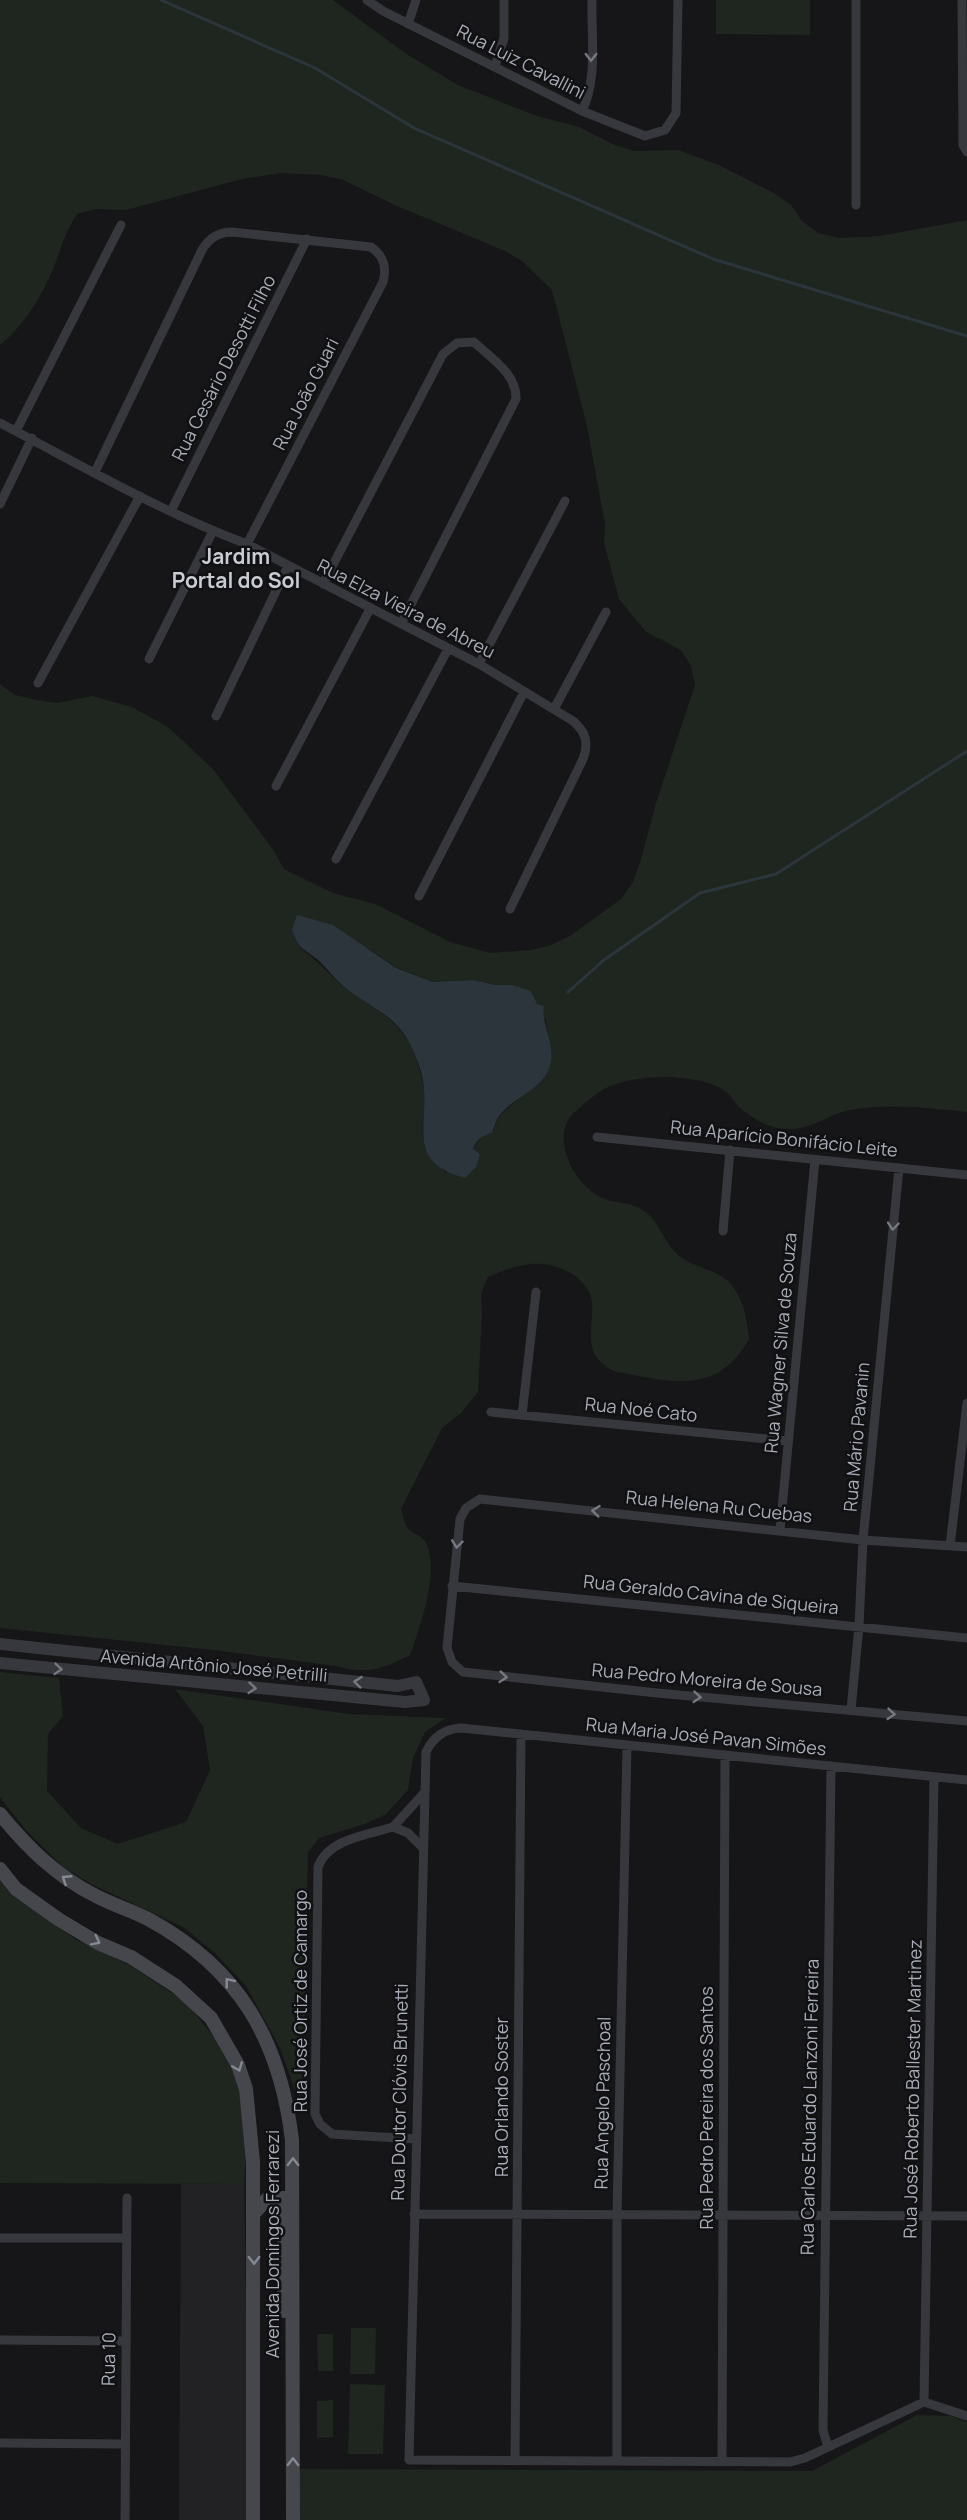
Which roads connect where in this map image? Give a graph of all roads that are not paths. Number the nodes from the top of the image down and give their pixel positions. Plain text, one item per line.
1 (367, 0) edge
2 (416, 0) edge
3 (504, 0) edge
4 (592, 0) edge
5 (678, 0) edge
6 (856, 0) edge
7 (962, 0) edge
8 (408, 24) junction
9 (495, 66) junction
10 (582, 111) junction
11 (965, 148) edge
12 (856, 205) dead end
13 (121, 225) dead end
14 (307, 239) junction
15 (0, 423) edge
16 (15, 431) junction
17 (32, 438) junction
18 (95, 472) junction
19 (140, 496) junction
20 (565, 501) dead end
21 (0, 504) edge
22 (171, 511) junction
23 (213, 531) junction
24 (247, 544) junction
25 (288, 566) junction
26 (323, 584) junction
27 (370, 609) junction
28 (606, 612) dead end
29 (401, 624) junction
30 (448, 649) junction
31 (149, 659) dead end
32 (479, 664) junction
33 (38, 683) dead end
34 (524, 692) junction
35 (554, 709) junction
36 (216, 716) dead end
37 (276, 786) dead end
38 (336, 859) dead end
39 (419, 896) dead end
40 (510, 909) dead end
41 (597, 1137) dead end
42 (730, 1150) junction
43 (815, 1160) junction
44 (899, 1167) junction
45 (967, 1175) edge
46 (723, 1232) dead end
47 (536, 1292) dead end
48 (967, 1403) edge
49 (491, 1412) dead end
50 (522, 1415) junction
51 (788, 1441) junction
52 (780, 1530) junction
53 (863, 1540) junction
54 (950, 1546) junction
55 (967, 1547) edge
56 (452, 1586) junction
57 (859, 1626) junction
58 (967, 1638) edge
59 (0, 1644) edge
60 (0, 1663) edge
61 (851, 1710) junction
62 (967, 1721) edge
63 (443, 1732) joint
64 (521, 1734) junction
65 (627, 1746) junction
66 (725, 1755) junction
67 (831, 1766) junction
68 (934, 1777) junction
69 (967, 1780) edge
70 (425, 1792) junction
71 (0, 1814) edge
72 (393, 1827) junction
73 (423, 1848) junction
74 (0, 1869) edge
75 (415, 2139) junction
76 (127, 2198) dead end
77 (289, 2198) junction
78 (255, 2212) junction
79 (414, 2214) junction
80 (517, 2215) junction
81 (617, 2215) junction
82 (723, 2215) junction
83 (825, 2216) junction
84 (928, 2216) junction
85 (967, 2216) edge
86 (0, 2238) edge
87 (126, 2238) junction
88 (0, 2340) edge
89 (125, 2341) junction
90 (924, 2402) junction
91 (967, 2416) edge
92 (0, 2443) edge
93 (124, 2444) junction
94 (828, 2447) junction
95 (515, 2461) junction
96 (617, 2461) junction
97 (722, 2462) junction
98 (125, 2520) edge
99 (252, 2520) edge
100 (293, 2520) edge

1 - 8 street, Rua Luiz Cavallini
2 - 8 street
3 - 9 street
4 -> 10 street
5 - 10 street, Rua Luiz Cavallini
6 - 12 street
7 - 11 street
8 - 9 street, Rua Luiz Cavallini
9 - 10 street, Rua Luiz Cavallini
13 - 16 street
14 - 18 street
14 - 22 street, Rua Cesário Desotti Filho
14 - 24 street, Rua João Guari
15 - 16 street, Rua Elza Vieira de Abreu
16 - 17 street, Rua Elza Vieira de Abreu
17 - 18 street, Rua Elza Vieira de Abreu
17 - 21 street
18 - 19 street, Rua Elza Vieira de Abreu
19 - 22 street, Rua Elza Vieira de Abreu
19 - 33 street
20 - 32 street
22 - 23 street, Rua Elza Vieira de Abreu
23 - 24 street, Rua Elza Vieira de Abreu
23 - 31 street
24 - 25 street, Rua Elza Vieira de Abreu
25 - 26 street, Rua Elza Vieira de Abreu
25 - 36 street
26 - 27 street, Rua Elza Vieira de Abreu
26 - 29 street
27 - 29 street, Rua Elza Vieira de Abreu
27 - 37 street
28 - 35 street
29 - 30 street, Rua Elza Vieira de Abreu
30 - 32 street, Rua Elza Vieira de Abreu
30 - 38 street
32 - 34 street, Rua Elza Vieira de Abreu
34 - 35 street, Rua Elza Vieira de Abreu
34 - 39 street
35 - 40 street, Rua Elza Vieira de Abreu
41 - 42 street, Rua Aparício Bonifácio Leite
42 - 43 street, Rua Aparício Bonifácio Leite
42 - 46 street
43 - 44 street, Rua Aparício Bonifácio Leite
43 - 51 street, Rua Wagner Silva de Souza
44 - 45 street, Rua Aparício Bonifácio Leite
44 -> 53 street, Rua Mário Pavanin
47 - 50 street
48 - 54 street
49 - 50 street, Rua Noé Cato
50 - 51 street, Rua Noé Cato
51 - 52 street, Rua Wagner Silva de Souza
52 - 53 street, Rua Helena Ru Cuebas
52 -> 56 street, Rua Helena Ru Cuebas
53 - 54 street, Rua Helena Ru Cuebas
53 - 57 street, Rua Mário Pavanin
54 - 55 street, Rua Helena Ru Cuebas
56 - 57 street, Rua Geraldo Cavina de Siqueira
56 -> 61 street, Rua Pedro Moreira de Sousa
57 - 58 street, Rua Geraldo Cavina de Siqueira
57 - 61 street, Rua Mário Pavanin
60 -> 59 street, Avenida Artônio José Petrilli
61 -> 62 street, Rua Pedro Moreira de Sousa
63 - 64 street, Rua Maria José Pavan Simões
63 - 70 street, Rua Doutor Clóvis Brunetti
64 - 65 street, Rua Maria José Pavan Simões
64 - 80 street, Rua Orlando Soster
65 - 66 street, Rua Maria José Pavan Simões
65 - 81 street, Rua Angelo Paschoal
66 - 67 street, Rua Maria José Pavan Simões
66 - 82 street, Rua Pedro Pereira dos Santos
67 - 68 street, Rua Maria José Pavan Simões
67 - 83 street, Rua Carlos Eduardo Lanzoni Ferreira
68 - 69 street, Rua Maria José Pavan Simões
68 - 84 street, Rua José Roberto Ballester Martinez
70 - 72 street, Rua José Ortiz de Camargo
70 - 73 street, Rua Doutor Clóvis Brunetti
77 -> 71 main road, Avenida Domingos Ferrarezi
72 - 73 street
72 - 75 street, Rua José Ortiz de Camargo
73 - 75 street, Rua Doutor Clóvis Brunetti
74 -> 78 main road, Avenida Domingos Ferrarezi
75 - 79 street, Rua Doutor Clóvis Brunetti
76 - 87 street, Rua 10
77 - 78 main road
100 -> 77 main road, Avenida Domingos Ferrarezi
78 -> 99 main road, Avenida Domingos Ferrarezi
79 - 80 street
79 - 95 street, Rua Doutor Clóvis Brunetti
80 - 81 street
80 - 95 street, Rua Orlando Soster
81 - 82 street
81 - 96 street, Rua Angelo Paschoal
82 - 83 street
82 - 97 street, Rua Pedro Pereira dos Santos
83 - 84 street
83 - 94 street, Rua Carlos Eduardo Lanzoni Ferreira
84 - 85 street
84 - 90 street, Rua José Roberto Ballester Martinez
86 - 87 street
87 - 89 street, Rua 10
88 - 89 street
89 - 93 street, Rua 10
90 - 91 street
90 - 94 street
92 - 93 street
93 - 98 street, Rua 10
94 - 97 street
95 - 96 street
96 - 97 street

